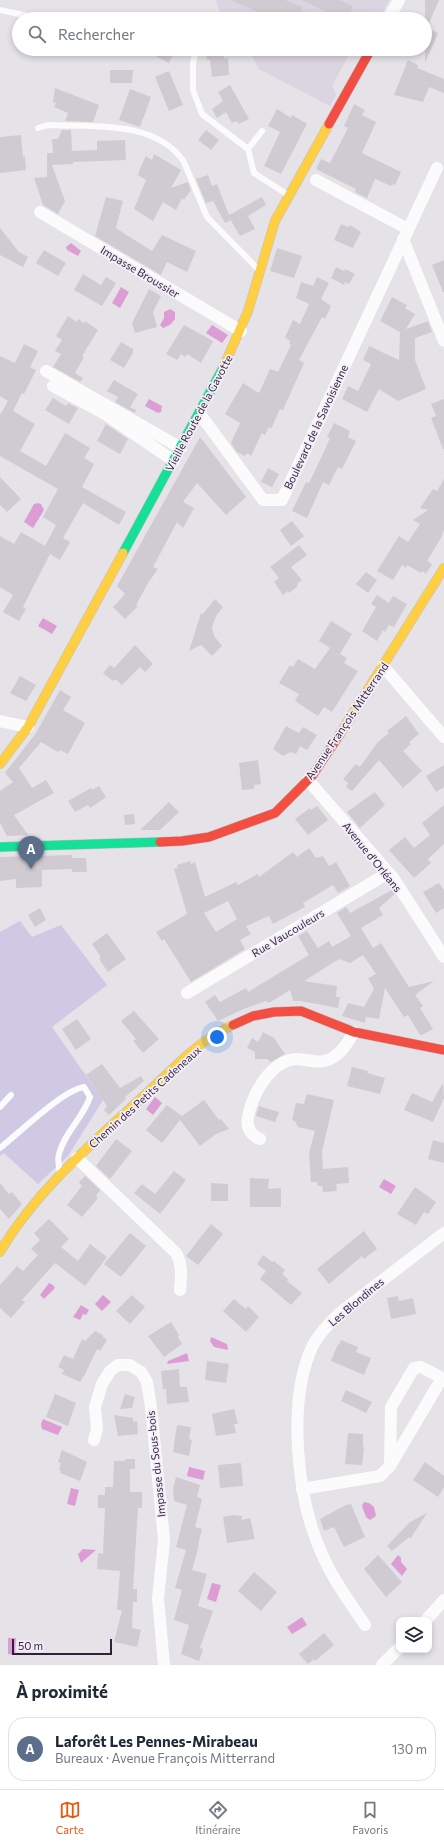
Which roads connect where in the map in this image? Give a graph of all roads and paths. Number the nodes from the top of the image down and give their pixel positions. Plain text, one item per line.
1 (399, 0) edge
2 (0, 10) edge
3 (392, 12) edge
4 (12, 13) edge
5 (194, 56) edge
6 (367, 56) edge
7 (38, 128) dead end
8 (262, 131) dead end
9 (248, 149) junction
10 (437, 168) dead end
11 (316, 180) dead end
12 (289, 196) junction
13 (40, 212) dead end
14 (405, 234) junction
15 (260, 271) junction
16 (241, 331) junction
17 (444, 341) edge
18 (46, 371) dead end
19 (53, 386) dead end
20 (198, 417) junction
21 (181, 448) junction
22 (174, 460) junction
23 (242, 486) dead end
24 (444, 569) edge
25 (384, 666) junction
26 (0, 721) edge
27 (28, 727) junction
28 (444, 736) edge
29 (0, 764) edge
30 (308, 780) junction
31 (0, 847) edge
32 (388, 873) junction
33 (444, 957) edge
34 (187, 993) dead end
35 (354, 1032) junction
36 (444, 1050) edge
37 (12, 1095) dead end
38 (0, 1107) edge
39 (260, 1139) dead end
40 (0, 1148) edge
41 (77, 1158) junction
42 (60, 1176) junction
43 (444, 1233) edge
44 (0, 1252) edge
45 (180, 1290) dead end
46 (443, 1378) edge
47 (94, 1440) dead end
48 (390, 1466) junction
49 (302, 1489) junction
50 (444, 1600) edge
51 (429, 1617) edge
52 (364, 1625) dead end
53 (396, 1651) edge
54 (164, 1665) edge
55 (382, 1665) edge

1 - 3 street
2 - 4 lane
5 - 9 lane
6 - 12 street, Vieille Route de la Gavotte
7 - 15 lane
8 - 9 lane
9 - 12 lane
10 - 14 street, Boulevard de la Savoisienne
11 - 14 street
12 - 15 street, Vieille Route de la Gavotte
13 - 16 street, Impasse Broussier
14 - 17 street
14 - 20 street, Boulevard de la Savoisienne
15 - 16 street, Vieille Route de la Gavotte
16 - 20 street, Vieille Route de la Gavotte
18 - 21 street
19 - 22 street
20 - 21 street, Vieille Route de la Gavotte
20 - 23 street
21 - 22 street, Vieille Route de la Gavotte
22 - 27 street, Vieille Route de la Gavotte
24 - 25 street, Avenue François Mitterrand
25 - 28 street
25 - 30 street, Avenue François Mitterrand
26 - 27 street
27 - 29 street, Vieille Route de la Gavotte
30 - 31 street, Avenue François Mitterrand
30 - 32 street, Avenue d'Orléans
32 - 33 street, Avenue d'Orléans
32 - 34 street, Rue Vaucouleurs
35 - 36 street, Chemin des Petits Cadeneaux
35 - 39 street
35 - 41 street, Chemin des Petits Cadeneaux
37 - 38 lane
40 - 42 lane
41 - 42 street, Chemin des Petits Cadeneaux
41 - 45 street
42 - 44 street, Chemin des Petits Cadeneaux
43 - 49 street, Les Blondines
46 - 48 street
46 - 48 street
47 - 54 street, Impasse du Sous-bois
48 - 49 street
49 - 52 street, Les Blondines
50 - 51 street
53 - 55 street

